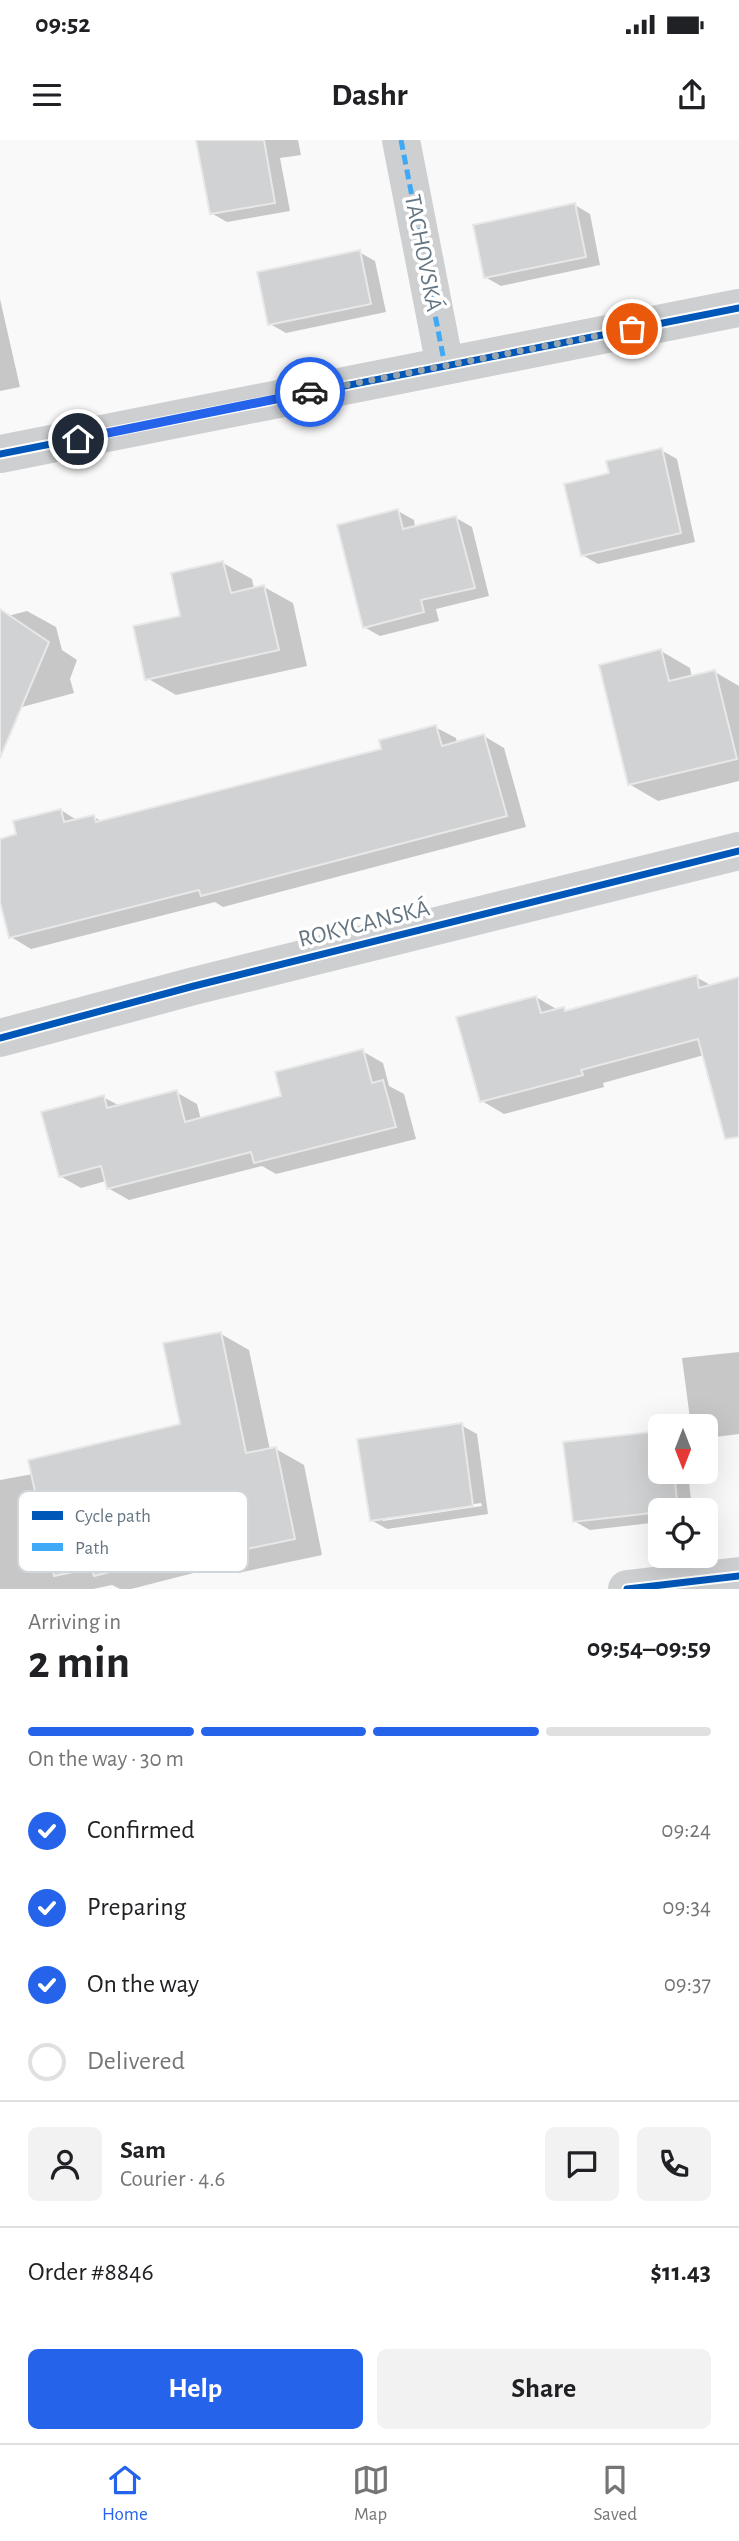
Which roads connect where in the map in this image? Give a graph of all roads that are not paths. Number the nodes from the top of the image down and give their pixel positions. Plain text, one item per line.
1 (401, 140) edge
2 (739, 308) edge
3 (444, 366) junction
4 (0, 454) edge
5 (739, 851) edge
6 (0, 1038) edge
7 (739, 1576) edge
8 (627, 1589) edge

1 - 3 street, TACHOVSKÁ
2 - 3 street
3 - 4 street
5 - 6 street, ROKYCANSKÁ
7 - 8 street

